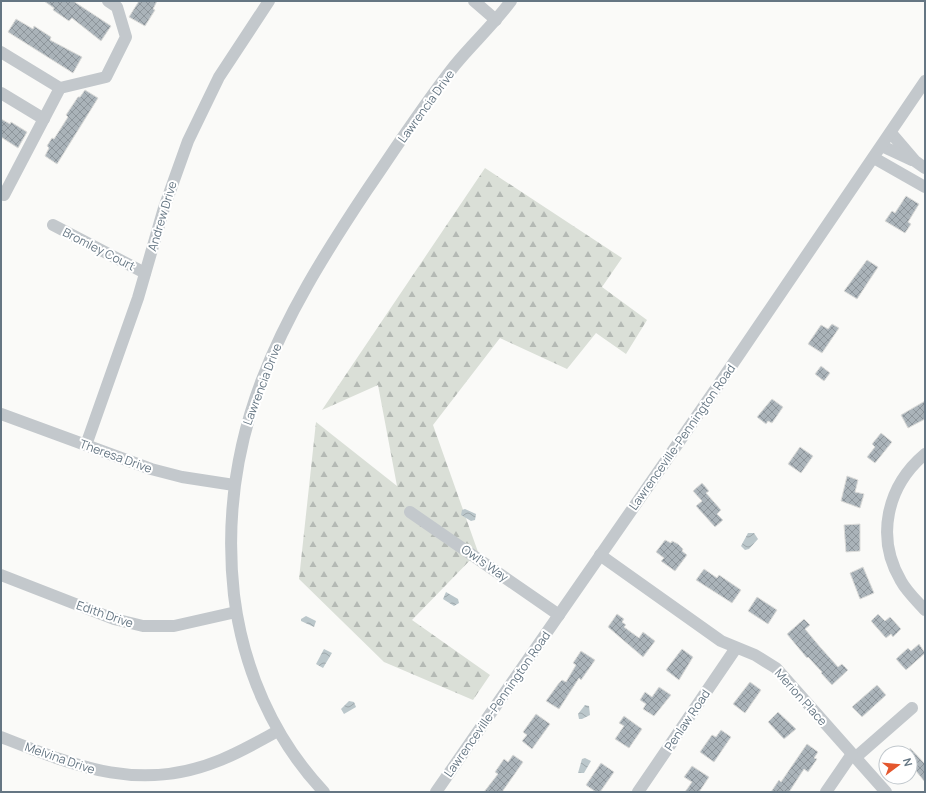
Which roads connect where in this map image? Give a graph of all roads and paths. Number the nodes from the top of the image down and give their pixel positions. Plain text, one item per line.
1 (268, 1) edge
2 (474, 1) edge
3 (511, 1) edge
4 (112, 2) edge
5 (496, 20) junction
6 (1, 52) edge
7 (925, 81) edge
8 (1, 93) edge
9 (58, 93) junction
10 (44, 119) junction
11 (891, 133) junction
12 (882, 146) junction
13 (874, 158) junction
14 (920, 164) edge
15 (925, 187) edge
16 (3, 194) edge
17 (54, 225) dead end
18 (145, 273) junction
19 (1, 414) edge
20 (86, 445) junction
21 (925, 454) edge
22 (234, 485) junction
23 (410, 512) dead end
24 (600, 555) junction
25 (1, 575) edge
26 (925, 610) edge
27 (236, 612) junction
28 (559, 615) junction
29 (736, 648) junction
30 (912, 708) dead end
31 (278, 731) junction
32 (1, 737) edge
33 (854, 756) junction
34 (324, 792) edge
35 (436, 792) edge
36 (638, 792) edge
37 (826, 792) edge
38 (886, 792) edge

1 - 18 street, Andrew Drive
2 - 5 street
3 - 5 street, Lawrencia Drive
4 - 9 street
5 - 22 street, Lawrencia Drive
6 - 9 street
7 - 11 street, Lawrenceville-Pennington Road
8 - 10 street
9 - 10 street
10 - 16 street
11 - 12 street, Lawrenceville-Pennington Road
11 - 14 street
12 - 13 street, Lawrenceville-Pennington Road
12 - 14 street
13 - 15 street
13 - 24 street, Lawrenceville-Pennington Road
17 - 18 street, Bromley Court
18 - 20 street, Andrew Drive
19 - 20 street, Theresa Drive
20 - 22 street, Theresa Drive
21 - 26 street
22 - 27 street, Lawrencia Drive
23 - 28 street, Owl's Way
24 - 28 street, Lawrenceville-Pennington Road
24 - 29 street, Merion Place
25 - 27 street, Edith Drive
27 - 31 street, Lawrencia Drive
28 - 35 street, Lawrenceville-Pennington Road
29 - 33 street, Merion Place
29 - 36 street, Penlaw Road
30 - 33 street
31 - 32 street, Melvina Drive
31 - 34 street, Lawrencia Drive
33 - 37 street
33 - 38 street, Merion Place

